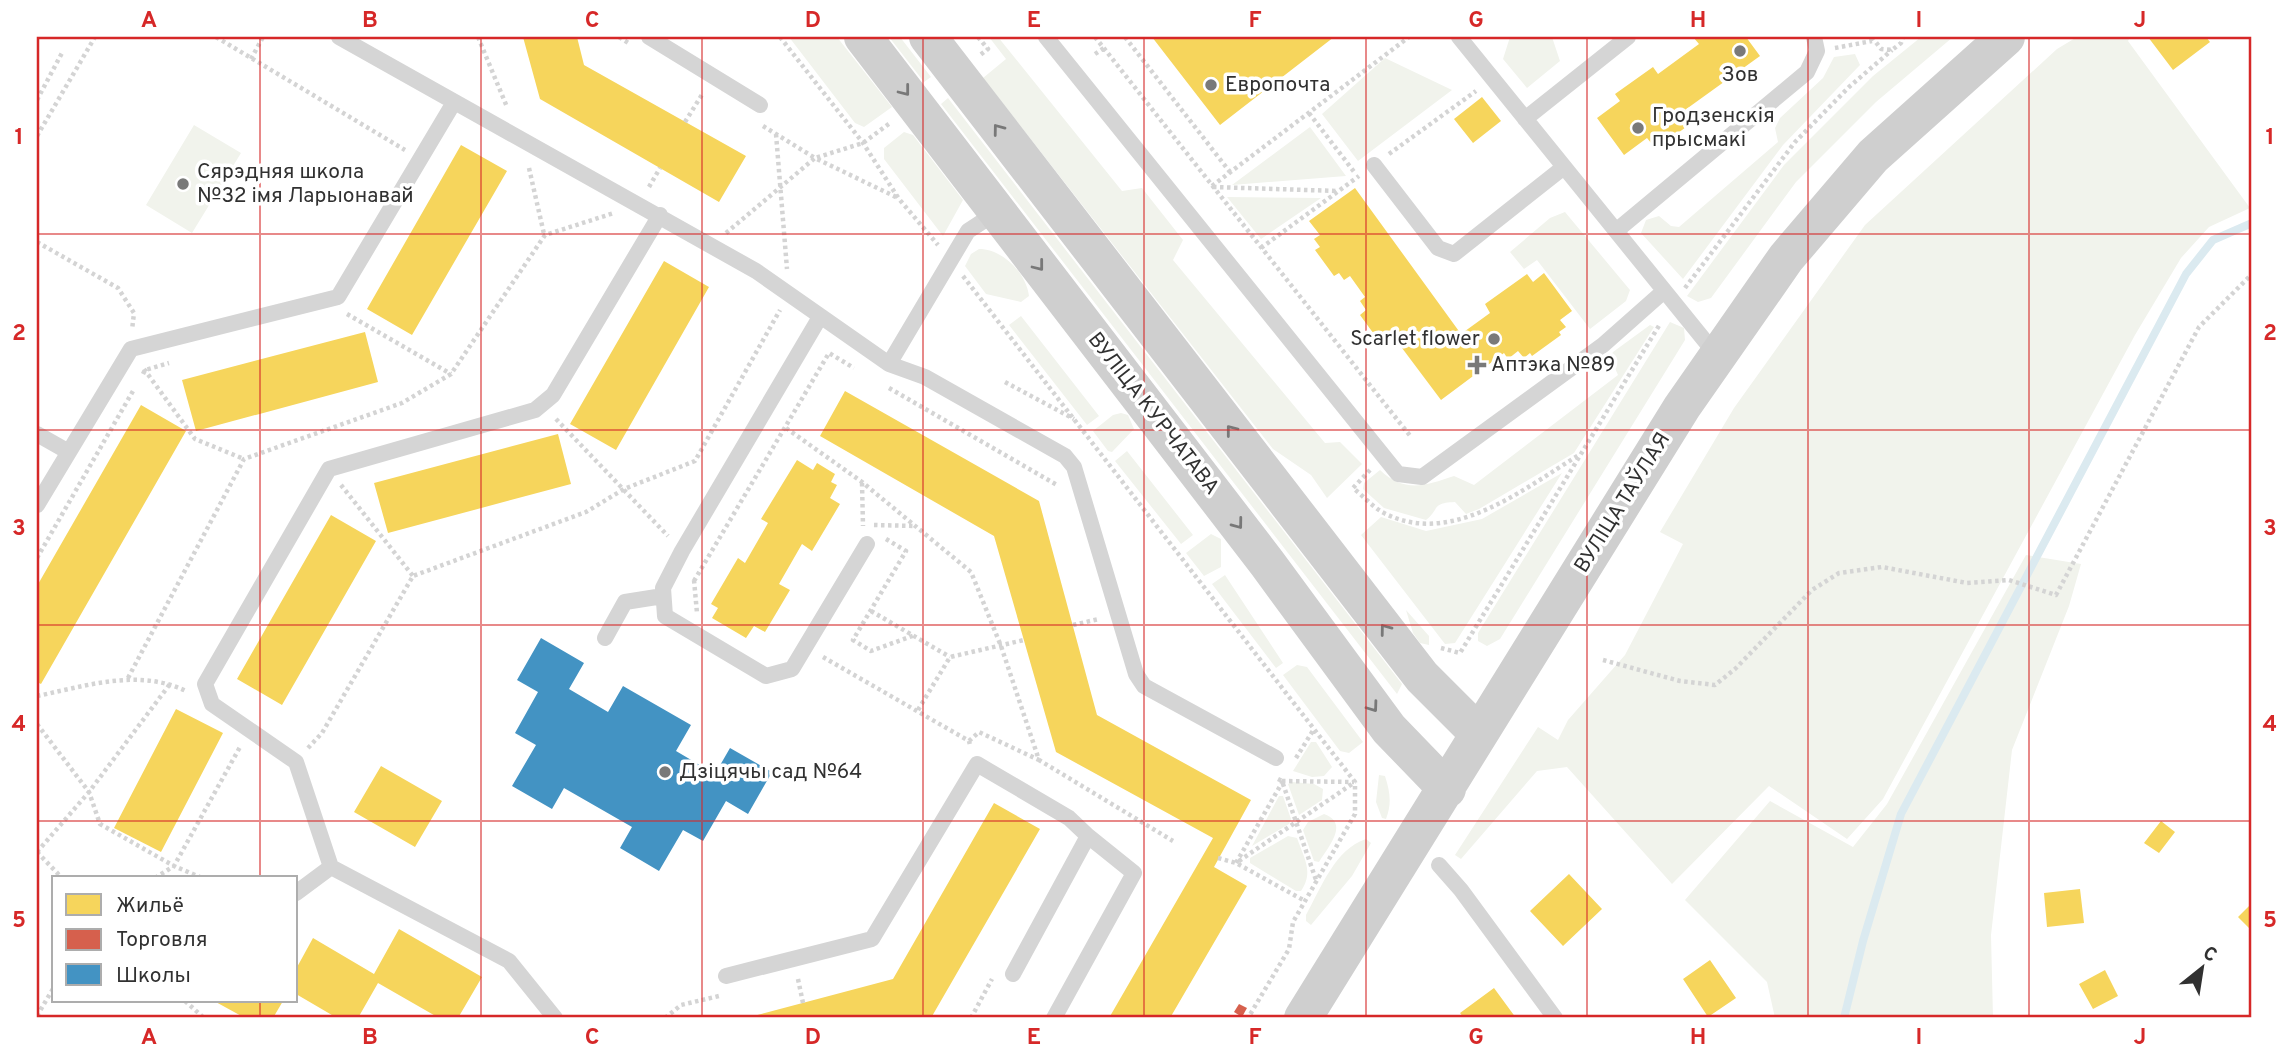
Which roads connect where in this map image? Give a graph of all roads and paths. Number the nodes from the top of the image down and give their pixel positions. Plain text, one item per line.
1 (95, 37) edge
2 (216, 37) edge
3 (263, 37) edge
4 (339, 37) edge
5 (478, 37) edge
6 (649, 37) edge
7 (780, 37) edge
8 (863, 37) edge
9 (928, 37) edge
10 (1046, 37) edge
11 (1095, 37) edge
12 (1125, 37) edge
13 (1409, 37) edge
14 (1459, 37) edge
15 (1628, 37) edge
16 (2006, 37) edge
17 (1872, 39) edge
18 (1904, 39) edge
19 (1816, 44) edge
20 (1104, 48) junction
21 (1892, 50) junction
22 (63, 51) dead end
23 (1095, 54) dead end
24 (251, 59) junction
25 (704, 91) dead end
26 (37, 100) edge
27 (453, 104) junction
28 (760, 105) dead end
29 (1309, 113) junction
30 (1525, 119) junction
31 (685, 122) dead end
32 (776, 134) dead end
33 (37, 136) edge
34 (519, 138) junction
35 (421, 159) junction
36 (1374, 165) dead end
37 (1564, 167) junction
38 (1230, 172) junction
39 (1358, 177) dead end
40 (1212, 186) junction
41 (780, 188) junction
42 (1339, 191) dead end
43 (899, 199) junction
44 (618, 212) dead end
45 (997, 212) junction
46 (660, 215) junction
47 (1616, 231) junction
48 (544, 235) junction
49 (37, 242) edge
50 (712, 245) junction
51 (950, 259) junction
52 (2252, 274) edge
53 (1676, 279) dead end
54 (1685, 288) junction
55 (1664, 291) junction
56 (789, 295) junction
57 (1675, 304) junction
58 (346, 313) dead end
59 (820, 317) junction
60 (131, 349) junction
61 (1718, 356) junction
62 (889, 364) junction
63 (145, 370) junction
64 (864, 373) dead end
65 (451, 374) junction
66 (1005, 382) dead end
67 (887, 387) dead end
68 (555, 418) dead end
69 (1075, 420) junction
70 (786, 428) junction
71 (37, 434) edge
72 (1411, 437) dead end
73 (67, 451) junction
74 (1580, 455) junction
75 (244, 459) junction
76 (339, 481) dead end
77 (862, 482) junction
78 (1063, 488) dead end
79 (1353, 488) dead end
80 (624, 489) junction
81 (37, 505) edge
82 (870, 538) joint
83 (884, 538) dead end
84 (682, 551) junction
85 (37, 558) edge
86 (413, 576) junction
87 (694, 581) junction
88 (663, 596) junction
89 (1098, 606) dead end
90 (871, 611) junction
91 (1102, 618) junction
92 (698, 620) dead end
93 (1073, 625) dead end
94 (1105, 631) dead end
95 (915, 635) junction
96 (605, 638) dead end
97 (1024, 640) dead end
98 (1001, 646) junction
99 (807, 648) junction
100 (1441, 648) dead end
101 (950, 657) junction
102 (1603, 660) dead end
103 (128, 678) junction
104 (37, 696) edge
105 (918, 710) junction
106 (37, 724) edge
107 (1314, 729) junction
108 (249, 730) junction
109 (1479, 734) junction
110 (969, 741) junction
111 (1276, 758) joint
112 (1039, 760) junction
113 (1295, 760) dead end
114 (296, 762) junction
115 (977, 764) junction
116 (1289, 771) dead end
117 (1271, 775) dead end
118 (1282, 781) junction
119 (1355, 782) junction
120 (1447, 789) junction
121 (89, 792) junction
122 (1296, 824) junction
123 (1088, 836) junction
124 (1173, 841) dead end
125 (37, 852) edge
126 (1219, 858) dead end
127 (1236, 863) junction
128 (1438, 864) dead end
129 (174, 866) junction
130 (331, 867) junction
131 (60, 876) edge
132 (158, 876) edge
133 (197, 876) edge
134 (1316, 880) junction
135 (298, 892) edge
136 (1305, 901) junction
137 (1013, 974) dead end
138 (726, 976) dead end
139 (798, 978) dead end
140 (52, 990) edge
141 (186, 1002) edge
142 (803, 1003) dead end
143 (37, 1016) edge
144 (204, 1018) edge
145 (555, 1018) edge
146 (1054, 1018) edge
147 (1248, 1018) edge
148 (1303, 1018) edge
149 (1555, 1018) edge

1 - 33 path
2 - 24 path
3 - 24 path
4 - 27 lane
5 - 34 path
6 - 28 lane
7 - 43 path
8 -> 45 main road, ВУЛІЦА КУРЧАТАВА
109 -> 9 main road
10 - 55 lane
11 - 20 path
12 - 38 path
13 - 29 path
14 - 30 lane
15 - 30 lane
16 - 61 main road, ВУЛІЦА ТАЎЛАЯ
17 - 19 path
17 - 21 path
18 - 21 path
19 - 47 lane
20 - 23 path
20 - 40 path
21 - 54 path
22 - 26 path
24 - 35 path
25 - 31 path
27 - 34 lane
27 - 35 lane
29 - 38 path
29 - 39 path
30 - 37 lane
32 - 41 path
34 - 46 lane
34 - 48 path
35 - 60 lane
36 - 37 lane
37 - 47 lane
38 - 40 path
40 - 42 path
40 - 72 path
41 - 43 path
41 - 50 path
41 - 56 path
43 - 51 path
44 - 48 path
45 - 51 lane
45 -> 120 main road, ВУЛІЦА КУРЧАТАВА
46 - 50 lane
46 - 108 lane
47 - 55 lane
48 - 65 path
49 - 60 path
50 - 56 lane
51 - 62 lane
51 - 69 path
52 - 102 path
53 - 54 path
54 - 57 path
55 - 57 lane
56 - 59 lane
56 - 80 path
57 - 61 lane
57 - 74 path
58 - 65 path
59 - 62 lane
59 - 84 lane
60 - 63 path
60 - 73 lane
61 - 109 main road, ВУЛІЦА ТАЎЛАЯ
62 - 111 lane
63 - 75 path
63 - 85 path
64 - 70 path
65 - 75 path
66 - 69 path
67 - 78 path
68 - 80 path
69 - 107 path
70 - 77 path
70 - 87 path
71 - 73 lane
73 - 81 lane
74 - 79 path
74 - 100 path
75 - 103 path
76 - 86 path
77 - 82 path
77 - 98 path
80 - 84 path
80 - 86 path
82 - 99 lane
83 - 90 path
84 - 87 path
84 - 88 lane
86 - 114 path
87 - 92 path
88 - 96 lane
88 - 99 lane
89 - 91 path
90 - 95 path
90 - 95 path
91 - 93 path
91 - 94 path
95 - 101 path
97 - 98 path
98 - 101 path
98 - 112 path
99 - 105 path
101 - 105 path
103 - 104 path
103 - 121 path
105 - 110 path
106 - 121 path
107 - 113 path
107 - 119 path
108 - 114 lane
108 - 129 path
109 - 120 main road, ВУЛІЦА ТАЎЛАЯ
110 - 112 path
110 - 115 path
111 - 118 path
112 - 124 path
114 - 130 lane
115 - 123 lane
115 - 138 lane
116 - 118 path
117 - 118 path
118 - 119 path
118 - 122 path
118 - 127 path
119 - 122 path
119 - 134 path
120 - 148 main road, ВУЛІЦА ТАЎЛАЯ
121 - 125 path
121 - 129 path
122 - 127 path
122 - 134 path
123 - 137 lane
123 - 146 lane
125 - 131 path
126 - 127 path
127 - 136 path
128 - 149 lane
129 - 132 path
129 - 133 path
130 - 135 lane
130 - 145 lane
134 - 136 path
136 - 147 path
139 - 142 path
140 - 143 path
141 - 144 path

